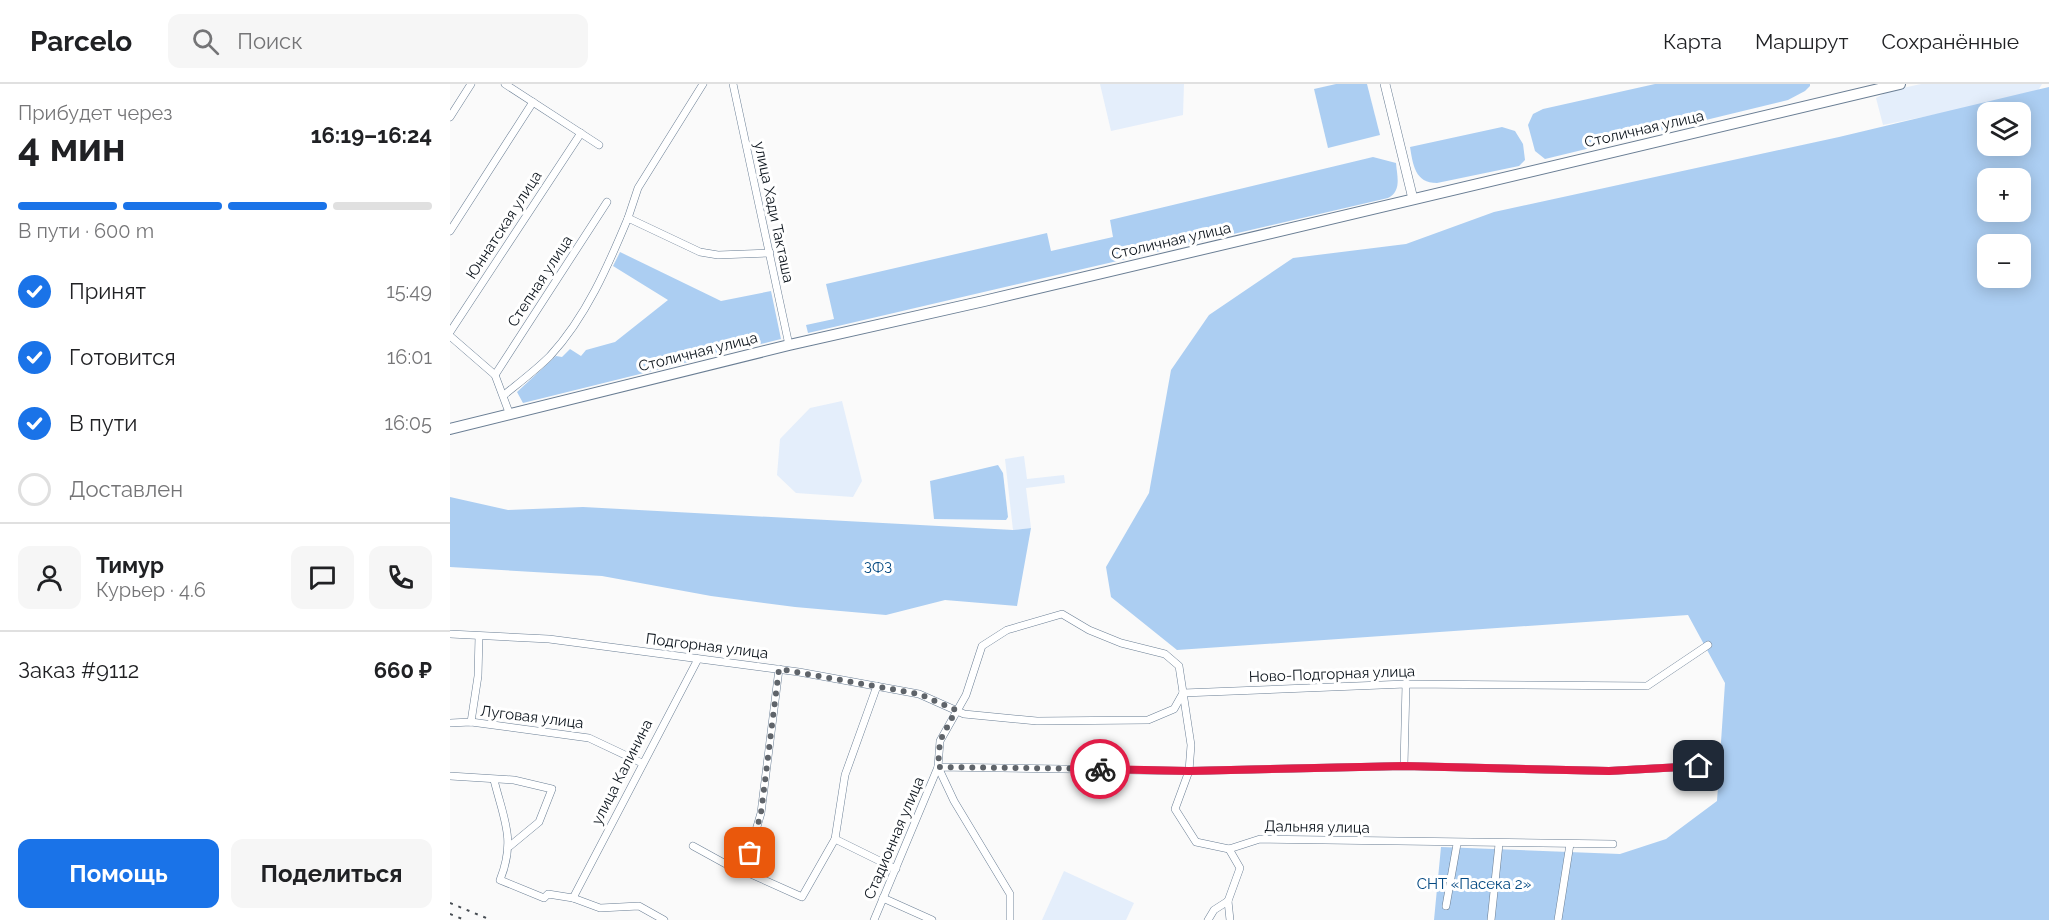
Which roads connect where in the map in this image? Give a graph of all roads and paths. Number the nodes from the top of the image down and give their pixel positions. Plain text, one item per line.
1 (471, 84) edge
2 (505, 84) edge
3 (703, 84) edge
4 (733, 84) edge
5 (1385, 84) edge
6 (1900, 84) edge
7 (533, 102) junction
8 (450, 117) edge
9 (581, 133) junction
10 (599, 145) dead end
11 (1413, 200) junction
12 (607, 202) dead end
13 (628, 219) junction
14 (450, 231) edge
15 (770, 253) junction
16 (450, 332) edge
17 (450, 336) edge
18 (789, 345) junction
19 (495, 375) junction
20 (504, 395) junction
21 (510, 415) junction
22 (450, 429) edge
23 (1062, 614) joint
24 (450, 634) edge
25 (480, 636) junction
26 (1708, 645) dead end
27 (698, 659) junction
28 (779, 669) junction
29 (1406, 684) junction
30 (877, 686) junction
31 (1183, 693) junction
32 (956, 710) junction
33 (471, 722) junction
34 (450, 723) edge
35 (642, 763) junction
36 (1404, 766) junction
37 (1699, 766) dead end
38 (938, 767) junction
39 (1189, 771) junction
40 (450, 776) edge
41 (494, 780) junction
42 (835, 839) junction
43 (1457, 844) junction
44 (1500, 844) junction
45 (1570, 844) junction
46 (1613, 844) dead end
47 (510, 846) junction
48 (693, 846) dead end
49 (1229, 849) junction
50 (896, 869) junction
51 (744, 871) junction
52 (573, 898) junction
53 (884, 898) junction
54 (1228, 902) junction
55 (1446, 906) dead end
56 (664, 920) edge
57 (874, 920) edge
58 (932, 920) edge
59 (1010, 920) edge
60 (1208, 920) edge
61 (1230, 920) edge
62 (1491, 920) edge
63 (1558, 920) edge

1 - 8 street
2 - 7 street
3 - 13 street
4 - 15 street, улица Хади Такташа
5 - 11 street
6 - 11 main road, Столичная улица
7 - 9 street
7 - 14 street
9 - 10 street
9 - 16 street, Юннатская улица
11 - 18 main road, Столичная улица
12 - 19 street, Степная улица
13 - 15 street
13 - 20 street
15 - 18 street, улица Хади Такташа
17 - 19 street
18 - 21 main road, Столичная улица
19 - 20 street
20 - 21 street
21 - 22 main road, Столичная улица
23 - 31 street, Дальняя улица
23 - 32 street, Стадионная улица
24 - 25 street, Подгорная улица
25 - 27 street, Подгорная улица
25 - 33 street
26 - 29 street, Ново-Подгорная улица
27 - 28 street, Подгорная улица
27 - 35 street, улица Калинина
28 - 30 street, Подгорная улица
28 - 51 street
29 - 31 street, Ново-Подгорная улица
29 - 36 street
30 - 32 street, Подгорная улица
30 - 42 street
31 - 32 street
31 - 39 street, Дальняя улица
32 - 38 street, Стадионная улица
33 - 34 street, Луговая улица
33 - 35 street, Луговая улица
35 - 52 street, улица Калинина
36 - 37 street
36 - 39 street
38 - 39 street
38 - 50 street, Стадионная улица
38 - 59 street
39 - 49 street, Дальняя улица
40 - 41 street
41 - 47 street
41 - 47 street
42 - 50 street
42 - 51 street
43 - 44 street, Дальняя улица
43 - 49 street, Дальняя улица
43 - 55 street
44 - 45 street, Дальняя улица
44 - 62 street
45 - 46 street, Дальняя улица
45 - 63 street
47 - 52 street
48 - 51 street
49 - 54 street
50 - 53 street, Стадионная улица
52 - 56 street
53 - 57 street, Стадионная улица
53 - 58 street
54 - 60 street
54 - 61 street

